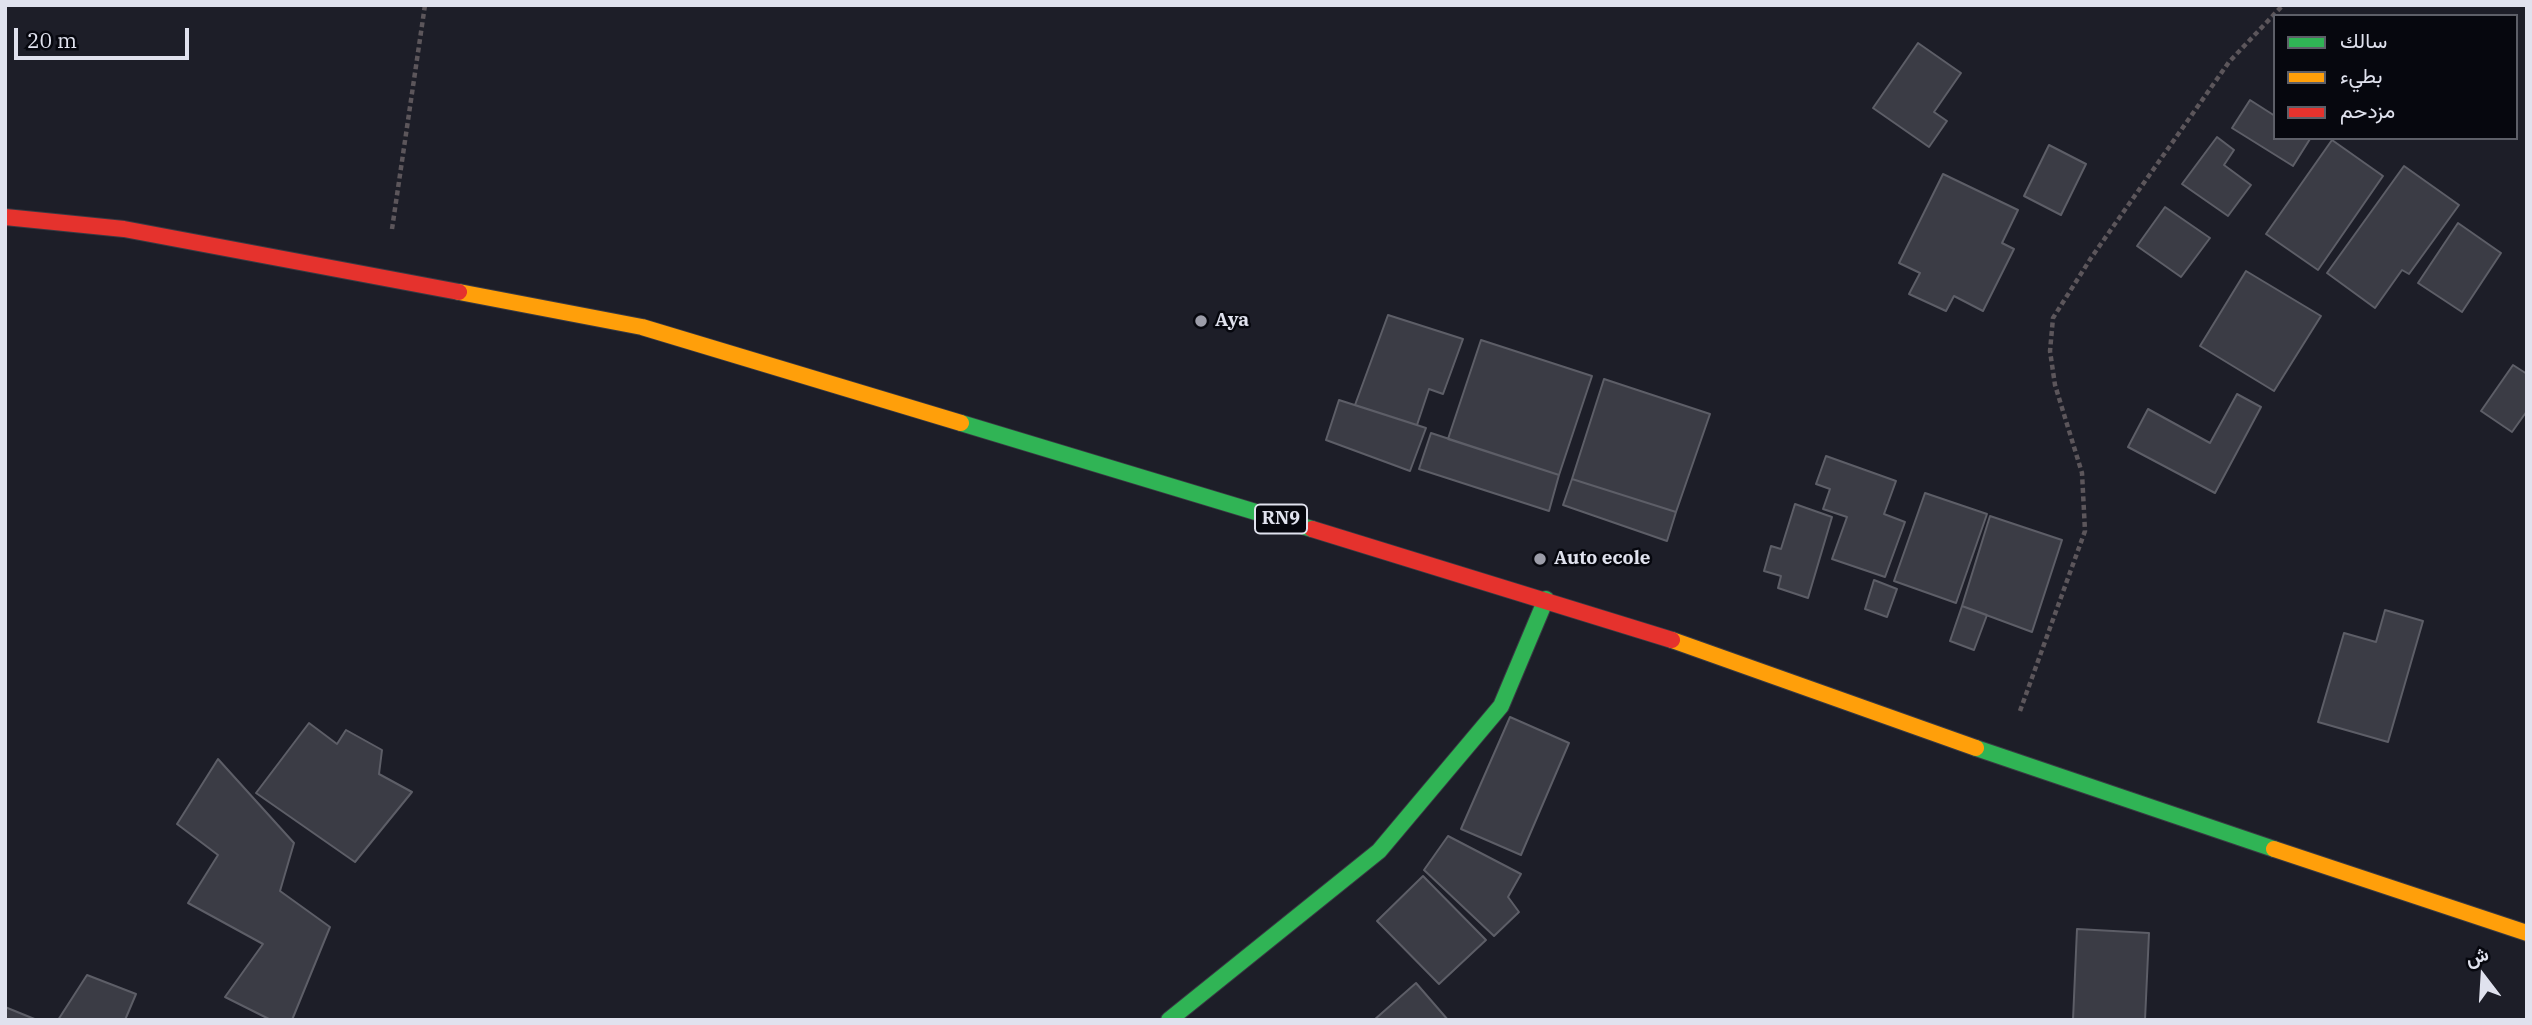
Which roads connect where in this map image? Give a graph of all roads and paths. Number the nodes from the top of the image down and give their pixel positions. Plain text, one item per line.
1 (425, 5) edge
2 (2273, 16) edge
3 (5, 217) edge
4 (384, 278) junction
5 (1546, 599) junction
6 (2003, 758) junction
7 (2527, 933) edge
8 (1169, 1020) edge

1 - 4 path
2 - 6 path
3 - 4 main road, RN9
4 - 5 main road, RN9
5 - 6 main road, RN9
5 - 8 main road
6 - 7 main road, RN9

